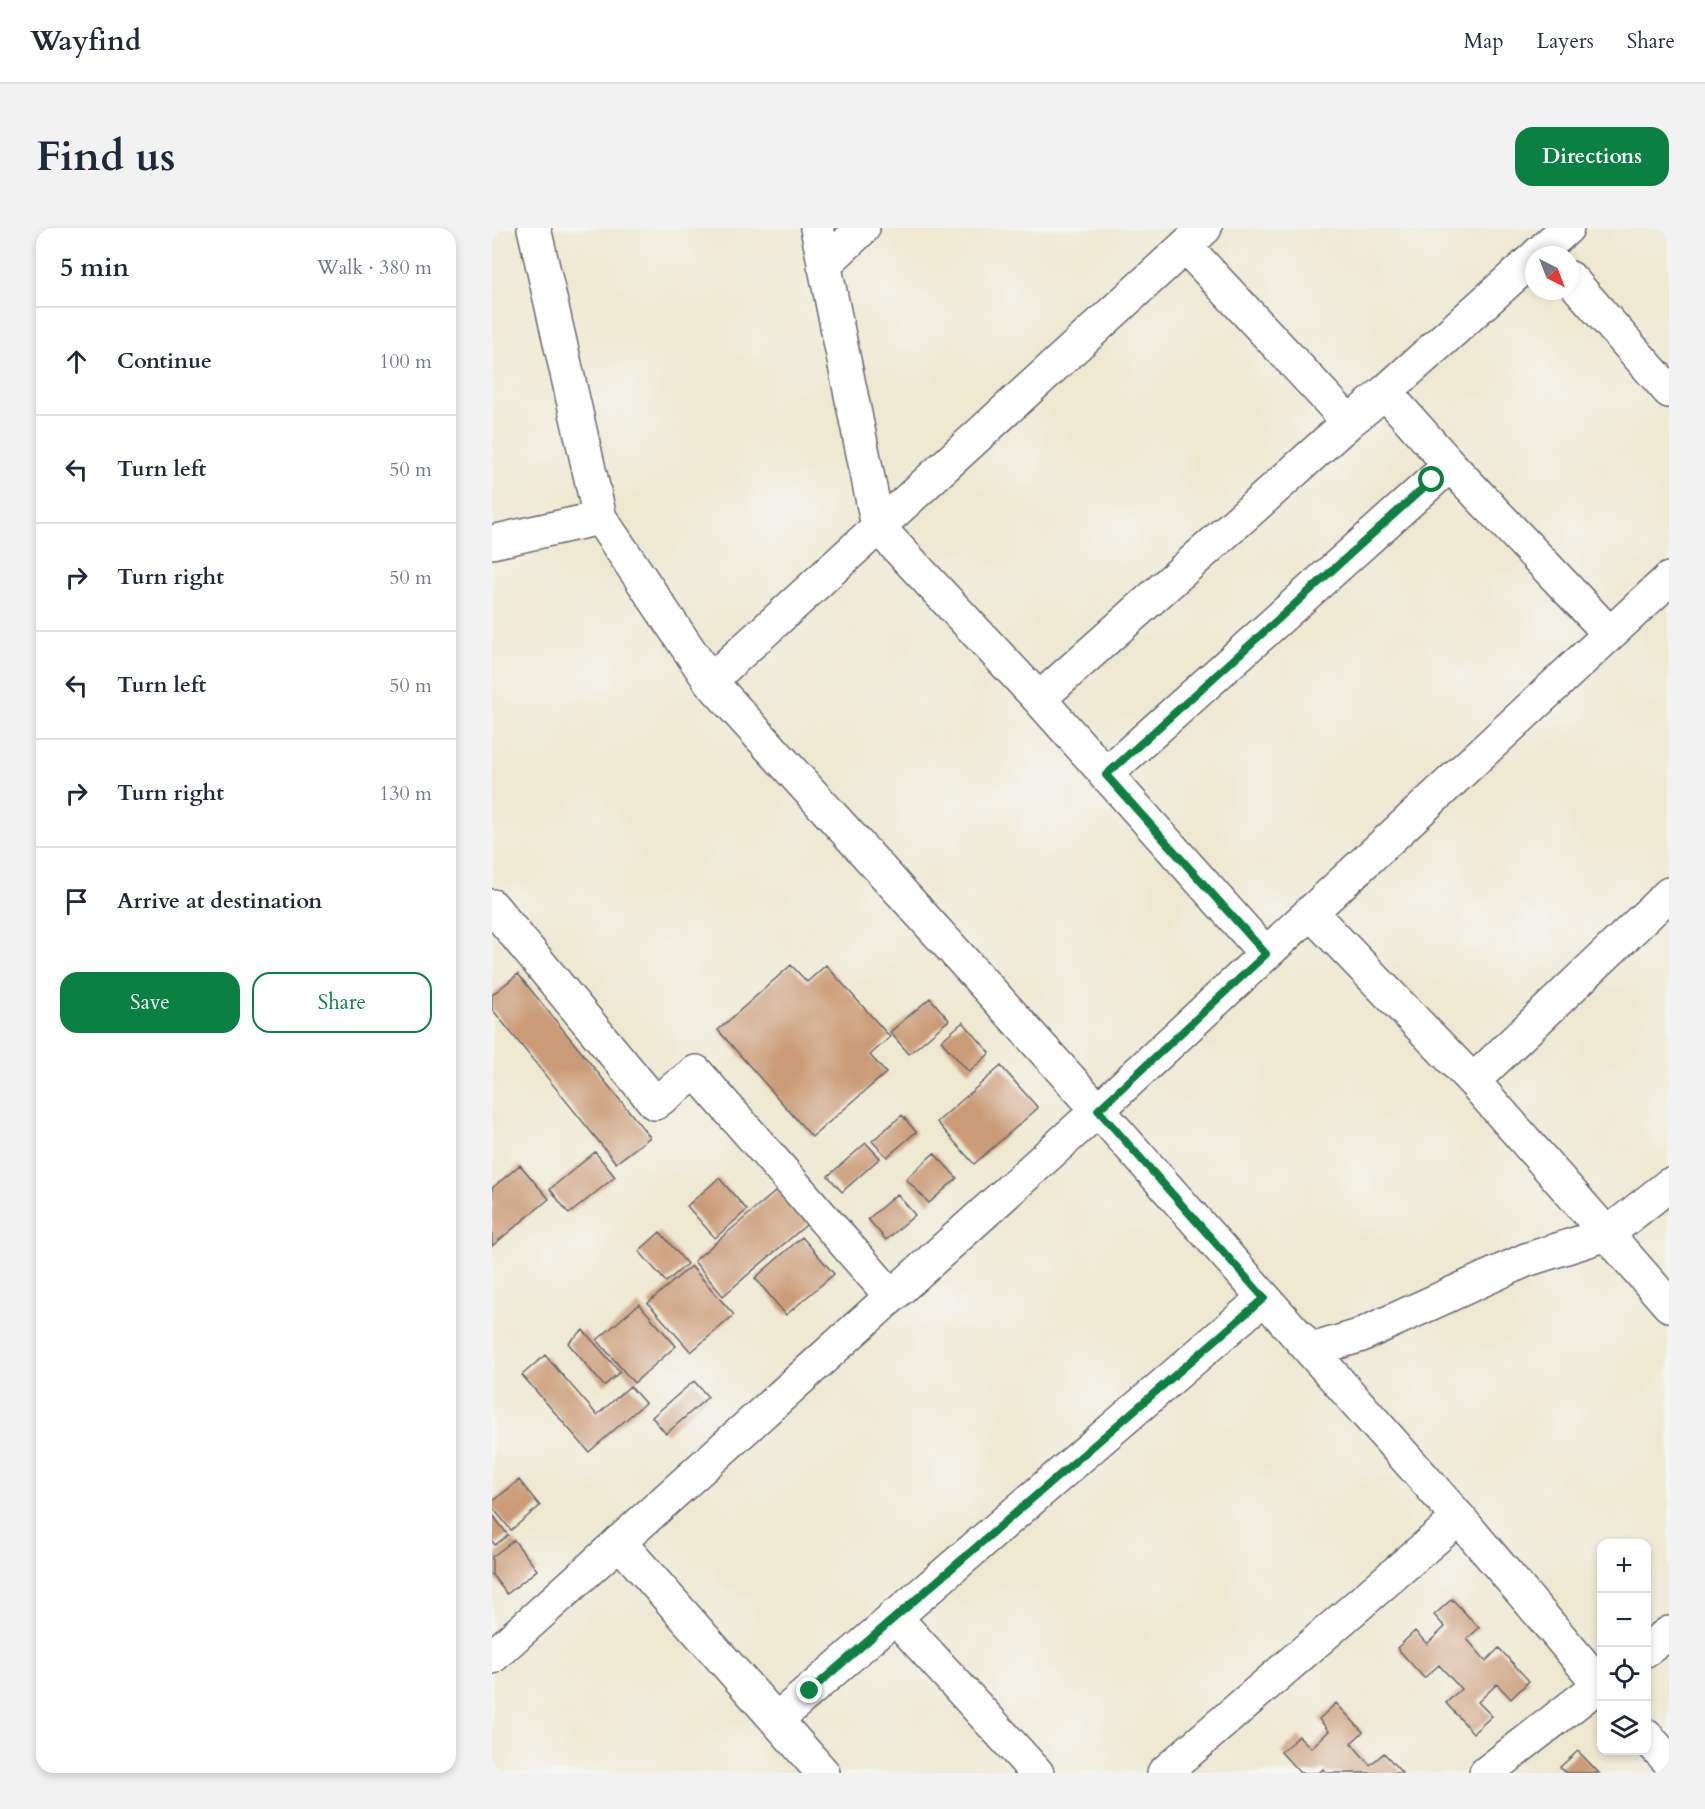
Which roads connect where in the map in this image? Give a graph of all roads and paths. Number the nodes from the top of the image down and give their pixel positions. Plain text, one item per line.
1 (534, 228) edge
2 (817, 228) edge
3 (863, 228) edge
4 (1195, 237) edge
5 (824, 265) junction
6 (1525, 268) edge
7 (1579, 288) edge
8 (1669, 391) edge
9 (1385, 392) junction
10 (1349, 422) junction
11 (1450, 465) junction
12 (600, 518) junction
13 (878, 527) junction
14 (492, 542) edge
15 (1667, 585) edge
16 (1610, 634) junction
17 (711, 681) junction
18 (1039, 699) junction
19 (1106, 775) junction
20 (1669, 894) edge
21 (492, 906) edge
22 (1310, 912) junction
23 (1266, 954) junction
24 (1473, 1081) junction
25 (1098, 1110) junction
26 (1669, 1185) edge
27 (1607, 1234) junction
28 (891, 1296) junction
29 (1264, 1298) junction
30 (1669, 1305) edge
31 (1311, 1350) junction
32 (1459, 1518) junction
33 (619, 1542) junction
34 (894, 1616) junction
35 (1669, 1633) edge
36 (1651, 1647) edge
37 (492, 1657) edge
38 (1597, 1680) edge
39 (1597, 1688) edge
40 (776, 1720) junction
41 (1651, 1741) edge
42 (1669, 1761) edge
43 (823, 1773) edge
44 (1037, 1773) edge
45 (1164, 1773) edge
46 (1486, 1773) edge

1 - 12 street
2 - 5 street
3 - 5 street
4 - 10 street
4 - 13 street
5 - 13 street
6 - 9 street
7 - 8 street
9 - 10 street
9 - 11 street
10 - 18 street
11 - 16 street
11 - 19 street
12 - 14 street
12 - 17 street
13 - 17 street
13 - 18 street
15 - 16 street
16 - 22 street
17 - 25 street
18 - 19 street
19 - 23 street
20 - 24 street
21 - 28 street
22 - 23 street
22 - 24 street
23 - 25 street
24 - 27 street
25 - 28 street
25 - 29 street
26 - 27 street
27 - 30 street
27 - 31 street
28 - 33 street
29 - 31 street
29 - 34 street
31 - 32 street
32 - 38 street
32 - 45 street
33 - 37 street
33 - 40 street
34 - 40 street
34 - 44 street
35 - 36 street
39 - 46 street
40 - 43 street
41 - 42 street

